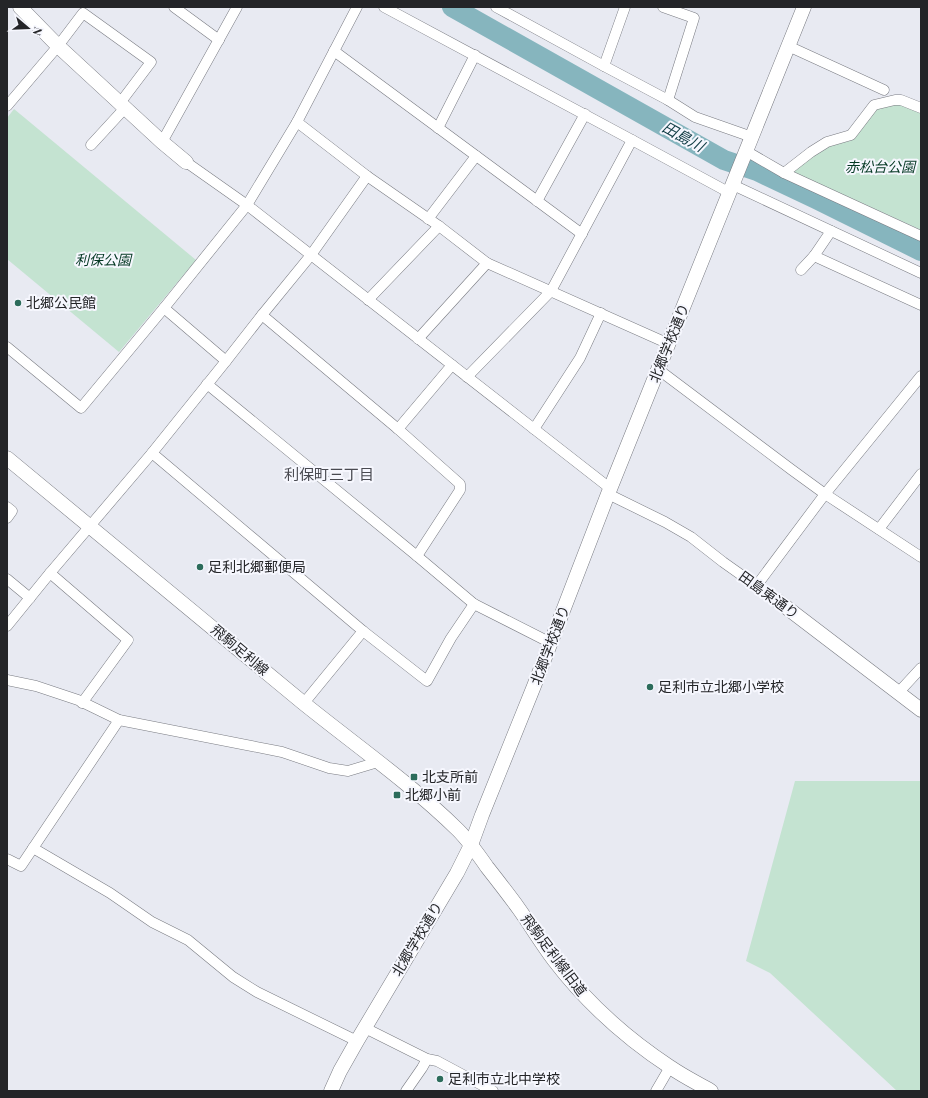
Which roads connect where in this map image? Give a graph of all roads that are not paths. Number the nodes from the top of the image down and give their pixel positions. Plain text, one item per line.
1 (20, 7) edge
2 (174, 7) edge
3 (237, 7) edge
4 (357, 7) edge
5 (384, 7) edge
6 (496, 7) edge
7 (625, 7) edge
8 (663, 7) edge
9 (804, 7) edge
10 (219, 40) junction
11 (58, 46) junction
12 (788, 46) junction
13 (334, 51) junction
14 (475, 55) junction
15 (604, 66) junction
16 (884, 90) dead end
17 (668, 100) junction
18 (8, 104) edge
19 (122, 106) junction
20 (921, 108) edge
21 (585, 114) junction
22 (297, 122) junction
23 (438, 128) junction
24 (752, 137) junction
25 (632, 140) junction
26 (162, 142) junction
27 (91, 145) dead end
28 (745, 154) junction
29 (476, 156) junction
30 (186, 162) joint
31 (784, 173) junction
32 (367, 176) junction
33 (732, 186) junction
34 (537, 201) junction
35 (247, 205) junction
36 (428, 219) junction
37 (439, 226) junction
38 (832, 231) junction
39 (582, 234) junction
40 (921, 236) edge
41 (311, 255) junction
42 (814, 256) junction
43 (487, 263) junction
44 (801, 270) dead end
45 (921, 273) edge
46 (551, 291) junction
47 (368, 300) junction
48 (921, 305) edge
49 (164, 308) junction
50 (601, 313) junction
51 (262, 315) junction
52 (418, 339) junction
53 (669, 344) junction
54 (7, 347) edge
55 (226, 361) junction
56 (452, 365) junction
57 (659, 370) junction
58 (921, 376) edge
59 (467, 377) junction
60 (207, 384) junction
61 (398, 429) junction
62 (534, 429) junction
63 (152, 453) junction
64 (7, 458) edge
65 (921, 474) edge
66 (610, 492) junction
67 (825, 494) junction
68 (7, 507) edge
69 (7, 518) edge
70 (90, 526) junction
71 (879, 529) junction
72 (417, 556) junction
73 (921, 557) edge
74 (50, 573) junction
75 (7, 579) edge
76 (757, 585) junction
77 (30, 598) junction
78 (778, 601) joint
79 (474, 604) junction
80 (7, 626) edge
81 (363, 631) junction
82 (551, 643) junction
83 (921, 668) edge
84 (7, 680) edge
85 (898, 693) junction
86 (82, 703) junction
87 (304, 703) junction
88 (921, 710) edge
89 (119, 720) junction
90 (378, 762) junction
91 (471, 845) junction
92 (33, 848) junction
93 (7, 859) edge
94 (364, 1028) junction
95 (357, 1041) junction
96 (427, 1059) junction
97 (670, 1067) junction
98 (331, 1091) edge
99 (406, 1091) edge
100 (493, 1091) edge
101 (656, 1091) edge
102 (711, 1091) edge

1 - 11 street
2 - 10 street
3 - 10 street
4 - 13 street
5 - 14 street
6 - 15 street
7 - 15 street
8 - 17 street
9 - 12 street
10 - 26 street
11 - 18 street
11 - 19 street
11 - 19 street
12 - 16 street
12 - 24 street
13 - 22 street
13 - 23 street
14 - 21 street
14 - 23 street
15 - 17 street
17 - 24 street
19 - 26 street
19 - 27 street
20 - 31 street
21 - 25 street
21 - 34 street
22 - 32 street
22 - 35 street
23 - 29 street
24 - 28 street
25 - 33 street
25 - 39 street
26 - 30 street
28 - 31 street
28 - 33 street, 北郷学校通り
29 - 34 street
29 - 36 street
30 - 35 street, 田島東通り
31 - 40 street
32 - 36 street
32 - 41 street
33 - 38 street
33 - 53 street, 北郷学校通り
34 - 39 street
35 - 41 street, 田島東通り
35 - 49 street
36 - 37 street
37 - 43 street
37 - 47 street
38 - 42 street
38 - 45 street
39 - 46 street
41 - 47 street, 田島東通り
41 - 51 street
42 - 44 street
42 - 48 street
43 - 46 street
43 - 52 street
46 - 50 street
46 - 59 street
47 - 52 street, 田島東通り
49 - 54 street
49 - 55 street
50 - 53 street
50 - 62 street
51 - 55 street
51 - 61 street
52 - 56 street, 田島東通り
53 - 57 street, 北郷学校通り
55 - 60 street
56 - 59 street, 田島東通り
56 - 61 street
57 - 66 street, 北郷学校通り
57 - 67 street
58 - 67 street
59 - 62 street, 田島東通り
60 - 63 street
60 - 72 street
61 - 72 street
62 - 66 street, 田島東通り
63 - 70 street
63 - 81 street
64 - 70 street, 飛駒足利線
65 - 71 street
66 - 76 street, 田島東通り
66 - 82 street, 北郷学校通り
67 - 71 street
67 - 76 street
68 - 69 street
70 - 74 street
70 - 87 street, 飛駒足利線
71 - 73 street
72 - 79 street
74 - 77 street
74 - 86 street
75 - 77 street
76 - 78 street, 田島東通り
77 - 80 street
78 - 85 street, 田島東通り
79 - 81 street
79 - 82 street
81 - 87 street
82 - 91 street, 北郷学校通り
83 - 85 street
84 - 86 street
85 - 88 street, 田島東通り
86 - 89 street
87 - 90 street, 飛駒足利線
89 - 90 street
89 - 92 street
90 - 91 street, 飛駒足利線
91 - 94 street, 北郷学校通り
91 - 97 street, 飛駒足利線旧道
92 - 93 street
92 - 95 street
94 - 95 street, 北郷学校通り
94 - 96 street
95 - 98 street, 北郷学校通り
96 - 99 street
96 - 100 street
97 - 101 street
97 - 102 street, 飛駒足利線旧道

